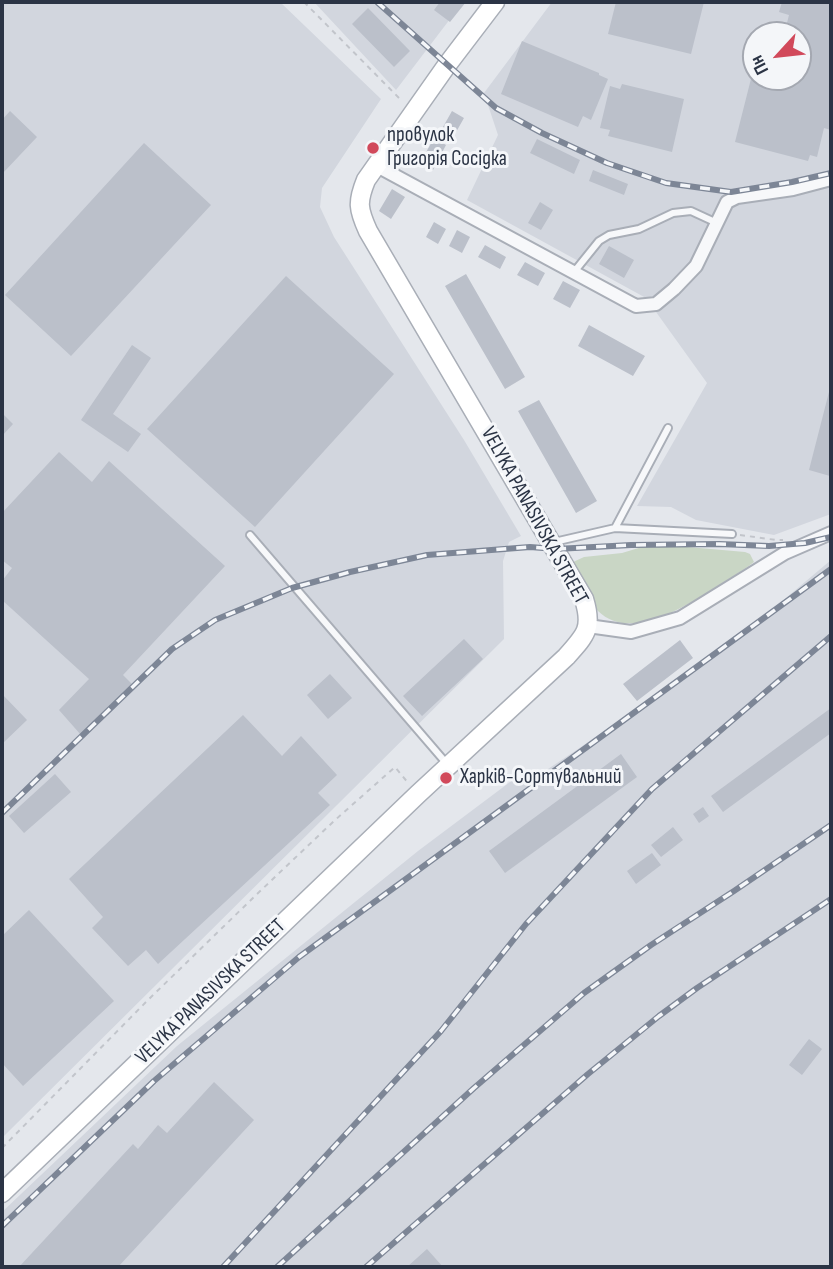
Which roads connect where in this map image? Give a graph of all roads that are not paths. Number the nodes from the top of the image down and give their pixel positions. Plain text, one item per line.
1 (495, 2) edge
2 (377, 166) junction
3 (831, 179) edge
4 (720, 217) junction
5 (573, 272) junction
6 (668, 428) dead end
7 (615, 528) junction
8 (831, 533) edge
9 (733, 534) road end
10 (250, 535) dead end
11 (552, 543) junction
12 (588, 626) junction
13 (448, 766) junction
14 (2, 1193) edge

1 - 2 street, VELYKA PANASIVSKA STREET
2 - 5 street
2 - 11 street, VELYKA PANASIVSKA STREET
3 - 4 street
4 - 5 lane
4 - 5 street
6 - 7 lane
7 - 9 lane
7 - 11 lane
8 - 12 street
10 - 13 lane
11 - 12 street, VELYKA PANASIVSKA STREET
12 - 13 street, VELYKA PANASIVSKA STREET
13 - 14 street, VELYKA PANASIVSKA STREET

